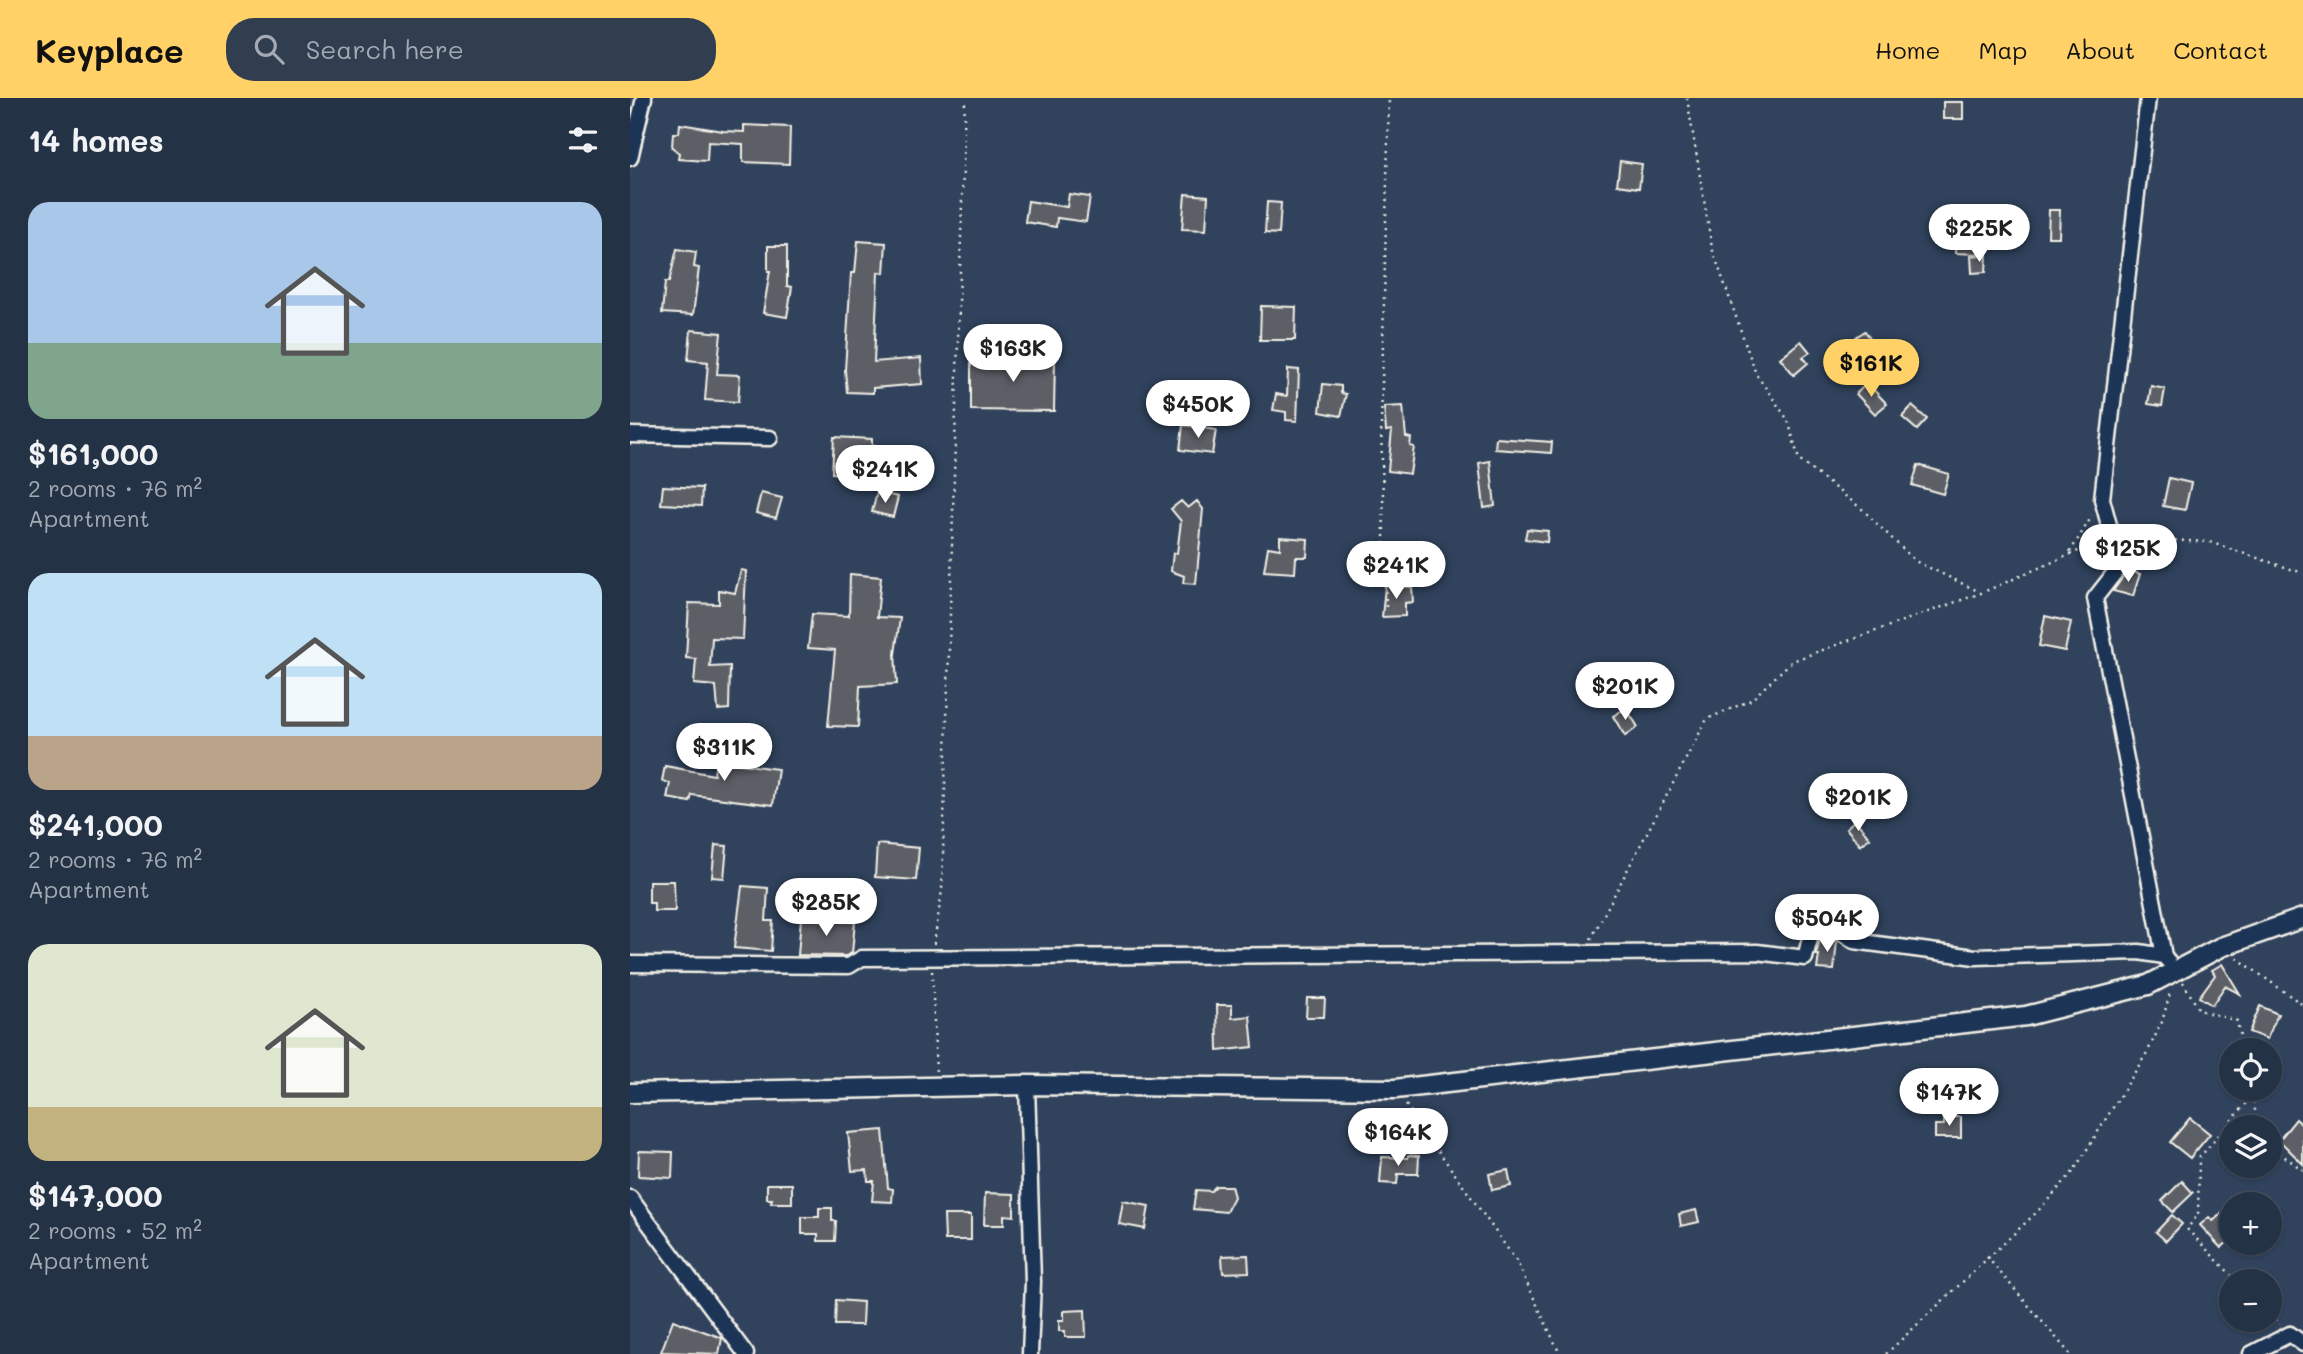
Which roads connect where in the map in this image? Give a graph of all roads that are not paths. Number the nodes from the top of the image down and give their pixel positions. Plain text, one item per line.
1 (644, 98) edge
2 (2148, 98) edge
3 (630, 158) edge
4 (630, 435) edge
5 (770, 438) dead end
6 (2303, 918) edge
7 (2170, 963) junction
8 (630, 964) edge
9 (1027, 1084) junction
10 (630, 1093) edge
11 (630, 1198) edge
12 (2303, 1344) edge
13 (746, 1354) edge
14 (1030, 1354) edge
15 (2251, 1354) edge

1 - 3 street
2 - 7 street
4 - 5 street
6 - 7 street
7 - 8 street
7 - 9 street
9 - 10 street
9 - 14 street
11 - 13 street
12 - 15 street

